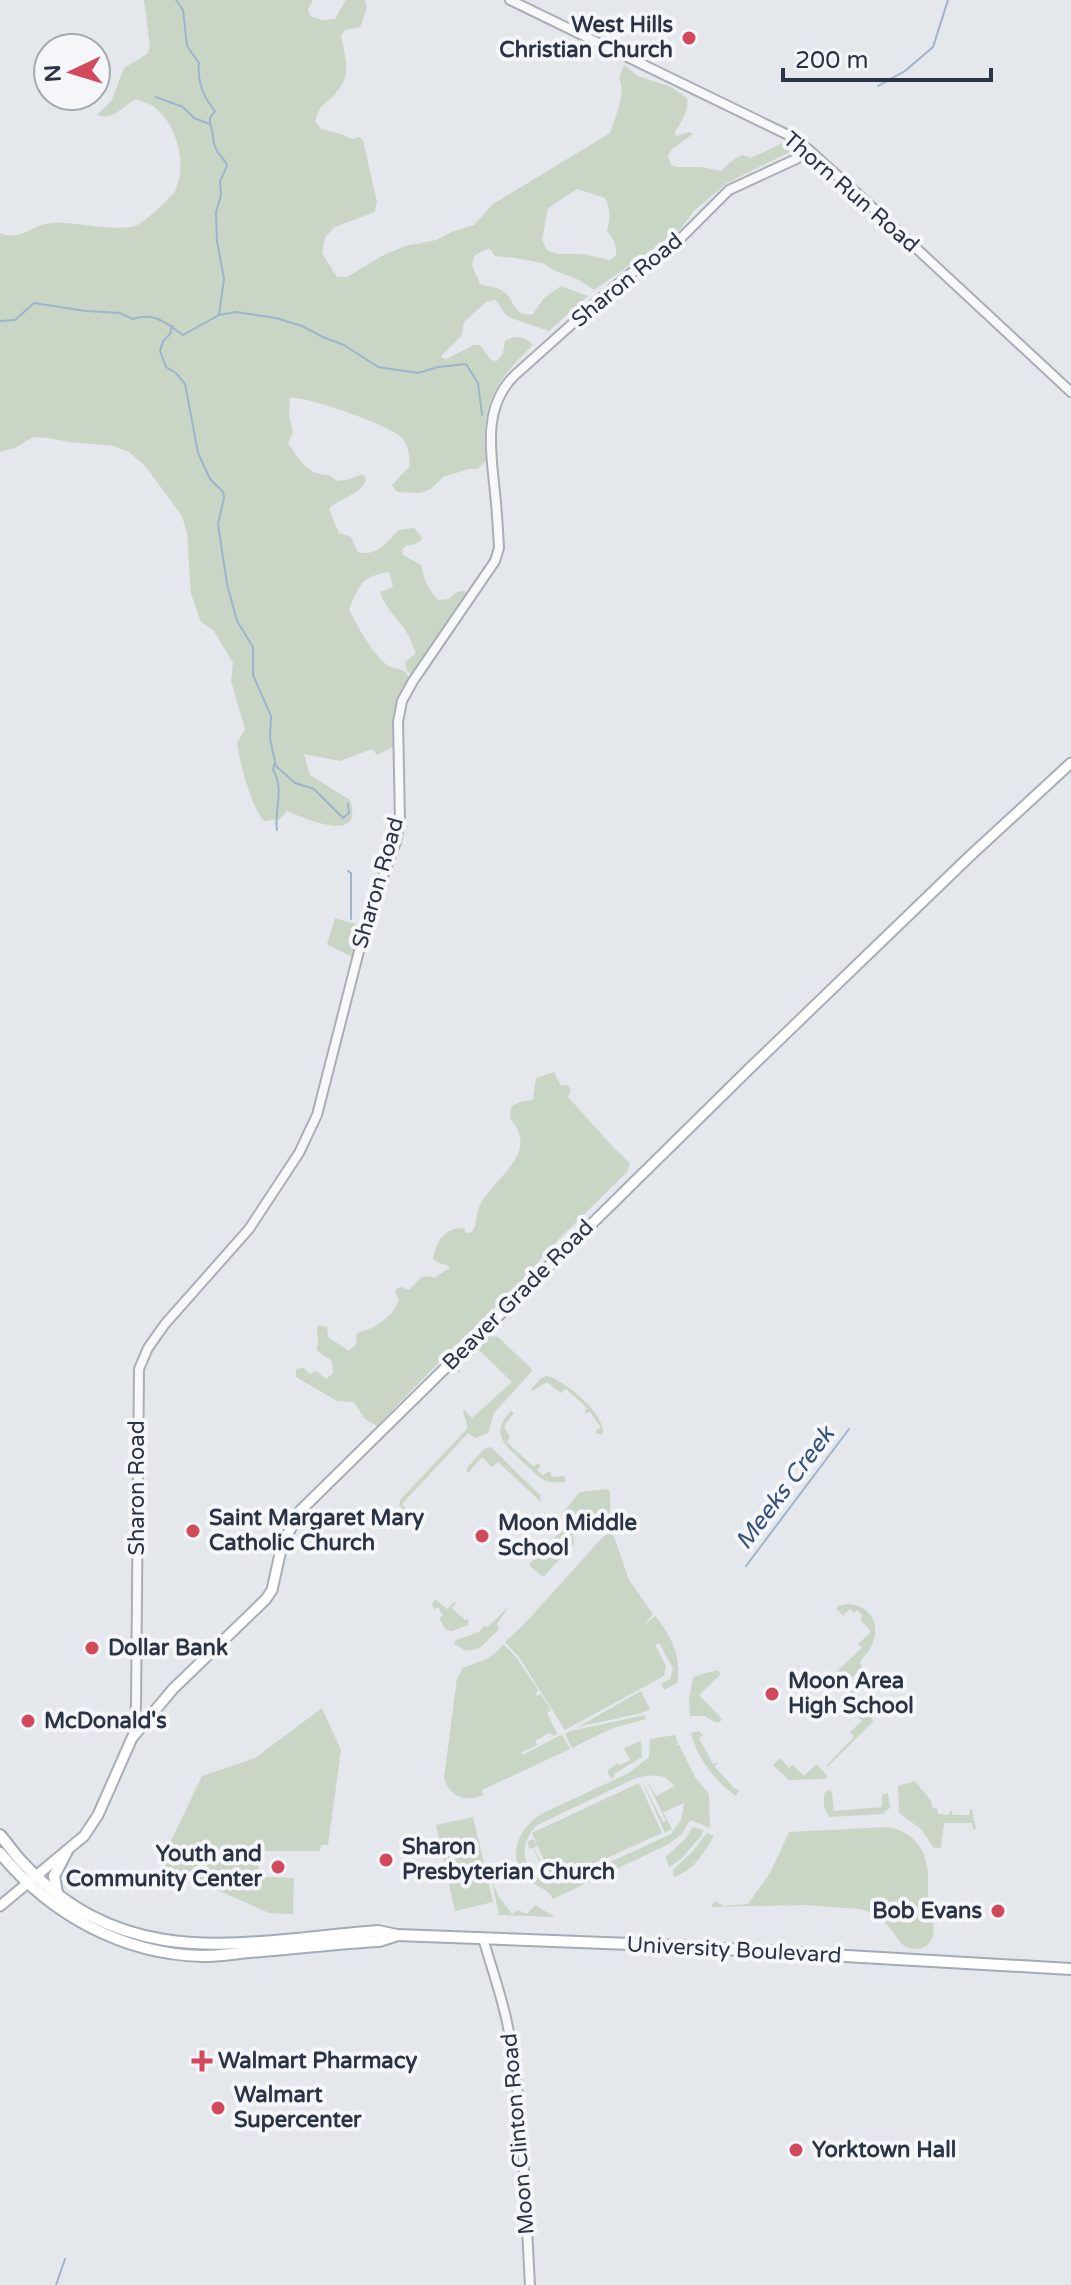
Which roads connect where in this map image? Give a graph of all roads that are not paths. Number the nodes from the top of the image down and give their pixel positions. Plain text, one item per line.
1 (510, 0) edge
2 (809, 150) junction
3 (1071, 392) edge
4 (1071, 763) edge
5 (132, 1738) junction
6 (0, 1835) edge
7 (67, 1851) junction
8 (0, 1853) edge
9 (32, 1880) junction
10 (58, 1894) junction
11 (0, 1906) edge
12 (397, 1935) junction
13 (483, 1938) junction
14 (1071, 1969) edge
15 (530, 2285) edge

1 - 2 street, Thorn Run Road
2 - 3 street, Thorn Run Road
2 - 5 street, Sharon Road
4 - 5 main road, Beaver Grade Road
5 - 7 main road, Beaver Grade Road
6 - 9 main road, University Boulevard
7 - 9 main road, Beaver Grade Road
7 - 10 main road
8 - 9 main road, University Boulevard
9 - 10 main road, University Boulevard
9 - 11 main road, Beaver Grade Road
9 - 12 main road, University Boulevard
10 - 12 main road, University Boulevard
12 - 13 main road, University Boulevard
13 - 14 main road, University Boulevard
13 - 15 street, Moon Clinton Road

